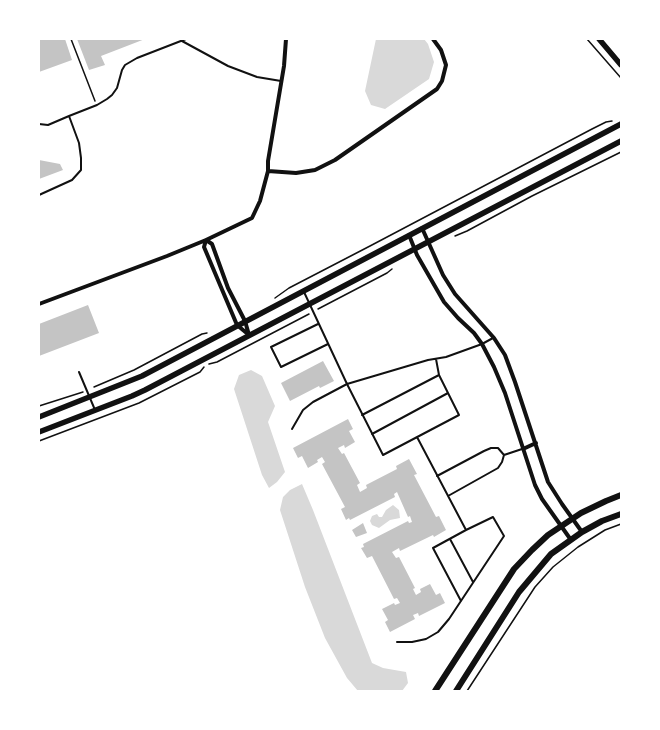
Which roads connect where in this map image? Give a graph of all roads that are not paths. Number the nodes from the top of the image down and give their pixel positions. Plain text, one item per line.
1 (186, 39) edge
2 (286, 39) edge
3 (433, 39) edge
4 (599, 39) edge
5 (182, 42) junction
6 (621, 65) edge
7 (282, 81) junction
8 (69, 116) junction
9 (39, 124) edge
10 (621, 124) edge
11 (621, 141) edge
12 (268, 172) junction
13 (39, 195) edge
14 (422, 228) junction
15 (409, 235) junction
16 (206, 240) junction
17 (428, 242) junction
18 (415, 248) junction
19 (303, 291) junction
20 (39, 304) edge
21 (309, 304) junction
22 (245, 322) junction
23 (318, 324) junction
24 (237, 325) junction
25 (249, 335) junction
26 (494, 338) junction
27 (328, 344) junction
28 (482, 344) junction
29 (436, 359) junction
30 (79, 372) dead end
31 (439, 375) junction
32 (347, 384) junction
33 (448, 393) junction
34 (90, 398) junction
35 (95, 411) junction
36 (362, 415) junction
37 (39, 417) edge
38 (292, 429) dead end
39 (39, 432) edge
40 (372, 434) junction
41 (417, 437) junction
42 (536, 443) junction
43 (523, 449) junction
44 (504, 455) junction
45 (437, 476) junction
46 (621, 495) edge
47 (448, 496) junction
48 (621, 514) edge
49 (572, 518) junction
50 (560, 526) junction
51 (466, 530) junction
52 (582, 532) junction
53 (450, 539) junction
54 (571, 540) junction
55 (473, 582) junction
56 (461, 601) junction
57 (397, 642) dead end
58 (435, 691) edge
59 (456, 691) edge

1 - 5 lane
2 - 7 street
3 - 12 street
4 - 6 street
5 - 7 lane
5 - 8 lane
7 - 12 street
8 - 9 lane
8 - 13 lane
10 - 14 street
11 - 17 street
12 - 16 street
14 - 15 street
14 - 17 street
15 - 18 street
15 - 19 street
16 - 20 street
16 - 22 street
16 - 24 street
17 - 18 street
17 - 26 street
18 - 21 street
18 - 28 street
19 - 21 lane
19 - 22 street
21 - 23 lane
21 - 25 street
22 - 24 street
22 - 25 street
23 - 27 lane
23 - 27 lane
24 - 25 street
24 - 34 street
25 - 35 street
26 - 28 lane
26 - 42 street
27 - 32 lane
28 - 29 lane
28 - 43 street
29 - 31 lane
29 - 32 lane
30 - 34 lane
31 - 33 lane
31 - 36 lane
32 - 36 lane
32 - 38 lane
33 - 40 lane
33 - 41 lane
34 - 35 lane
34 - 37 street
35 - 39 street
36 - 40 lane
40 - 41 lane
41 - 45 lane
42 - 43 street
42 - 49 street
43 - 44 lane
43 - 50 street
44 - 45 lane
44 - 47 lane
45 - 47 lane
46 - 49 main road
47 - 51 lane
48 - 52 main road
49 - 50 main road
49 - 52 street
50 - 54 street
50 - 58 main road
51 - 53 lane
51 - 55 lane
52 - 54 main road
53 - 55 lane
53 - 56 lane
54 - 59 main road
55 - 56 lane
56 - 57 lane

